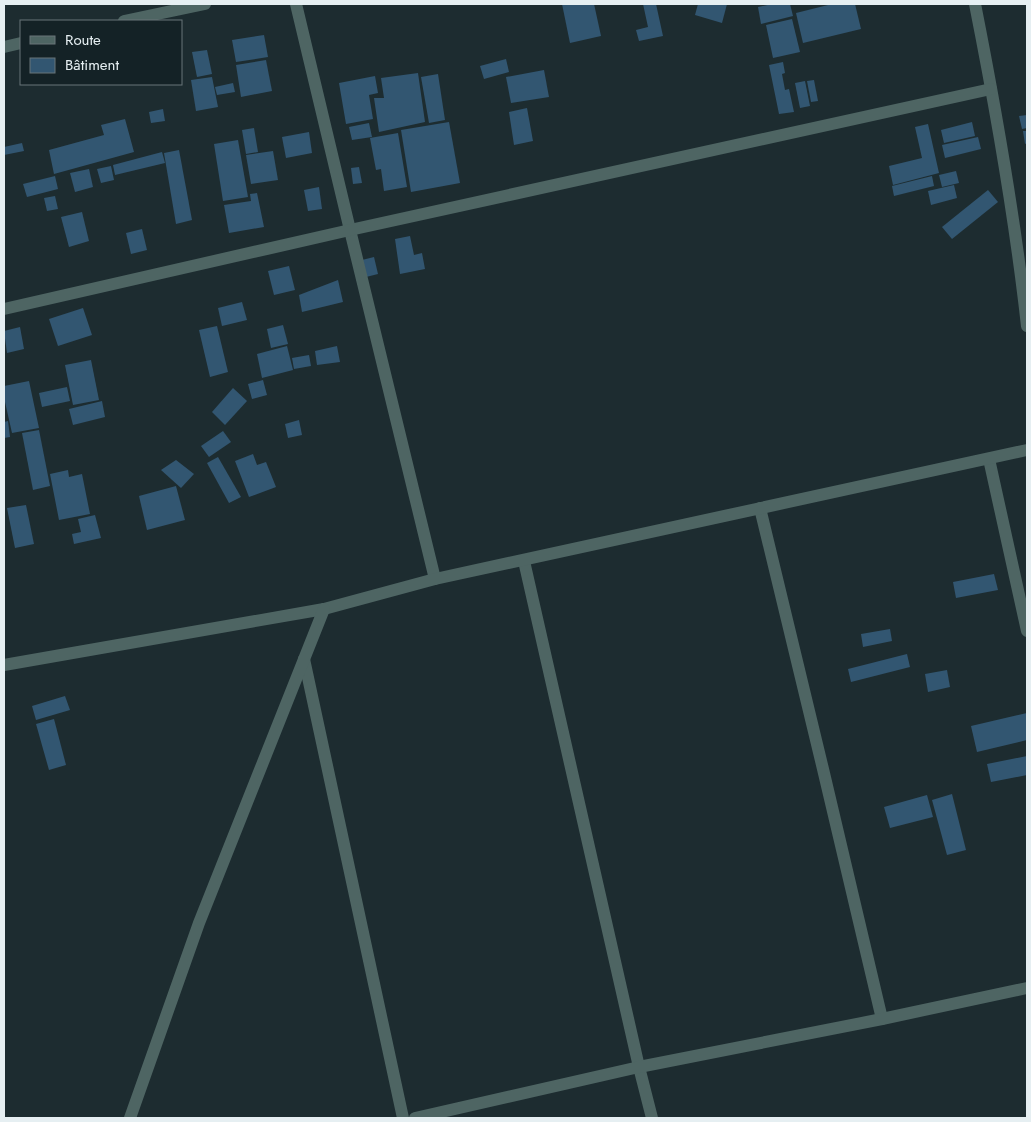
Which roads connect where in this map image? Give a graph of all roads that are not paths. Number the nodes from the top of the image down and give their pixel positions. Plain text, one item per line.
1 (205, 4) edge
2 (296, 4) edge
3 (975, 4) edge
4 (129, 20) edge
5 (20, 43) edge
6 (4, 47) edge
7 (992, 89) junction
8 (350, 230) junction
9 (4, 309) edge
10 (1027, 326) edge
11 (1027, 450) edge
12 (989, 459) junction
13 (760, 508) junction
14 (524, 560) junction
15 (435, 579) junction
16 (324, 608) junction
17 (1027, 631) edge
18 (304, 658) junction
19 (4, 665) edge
20 (1027, 988) edge
21 (882, 1019) junction
22 (639, 1067) junction
23 (130, 1118) edge
24 (403, 1118) edge
25 (415, 1118) edge
26 (652, 1118) edge

1 - 4 street
2 - 8 street
3 - 7 street
5 - 6 street
7 - 8 street
7 - 10 street
8 - 9 street
8 - 15 street
11 - 12 street
12 - 13 street
12 - 17 street
13 - 14 street
13 - 21 street
14 - 15 street
14 - 22 street
15 - 16 street
16 - 18 street
16 - 19 street
18 - 23 street
18 - 24 street
20 - 21 street
21 - 22 street
22 - 25 street
22 - 26 street

